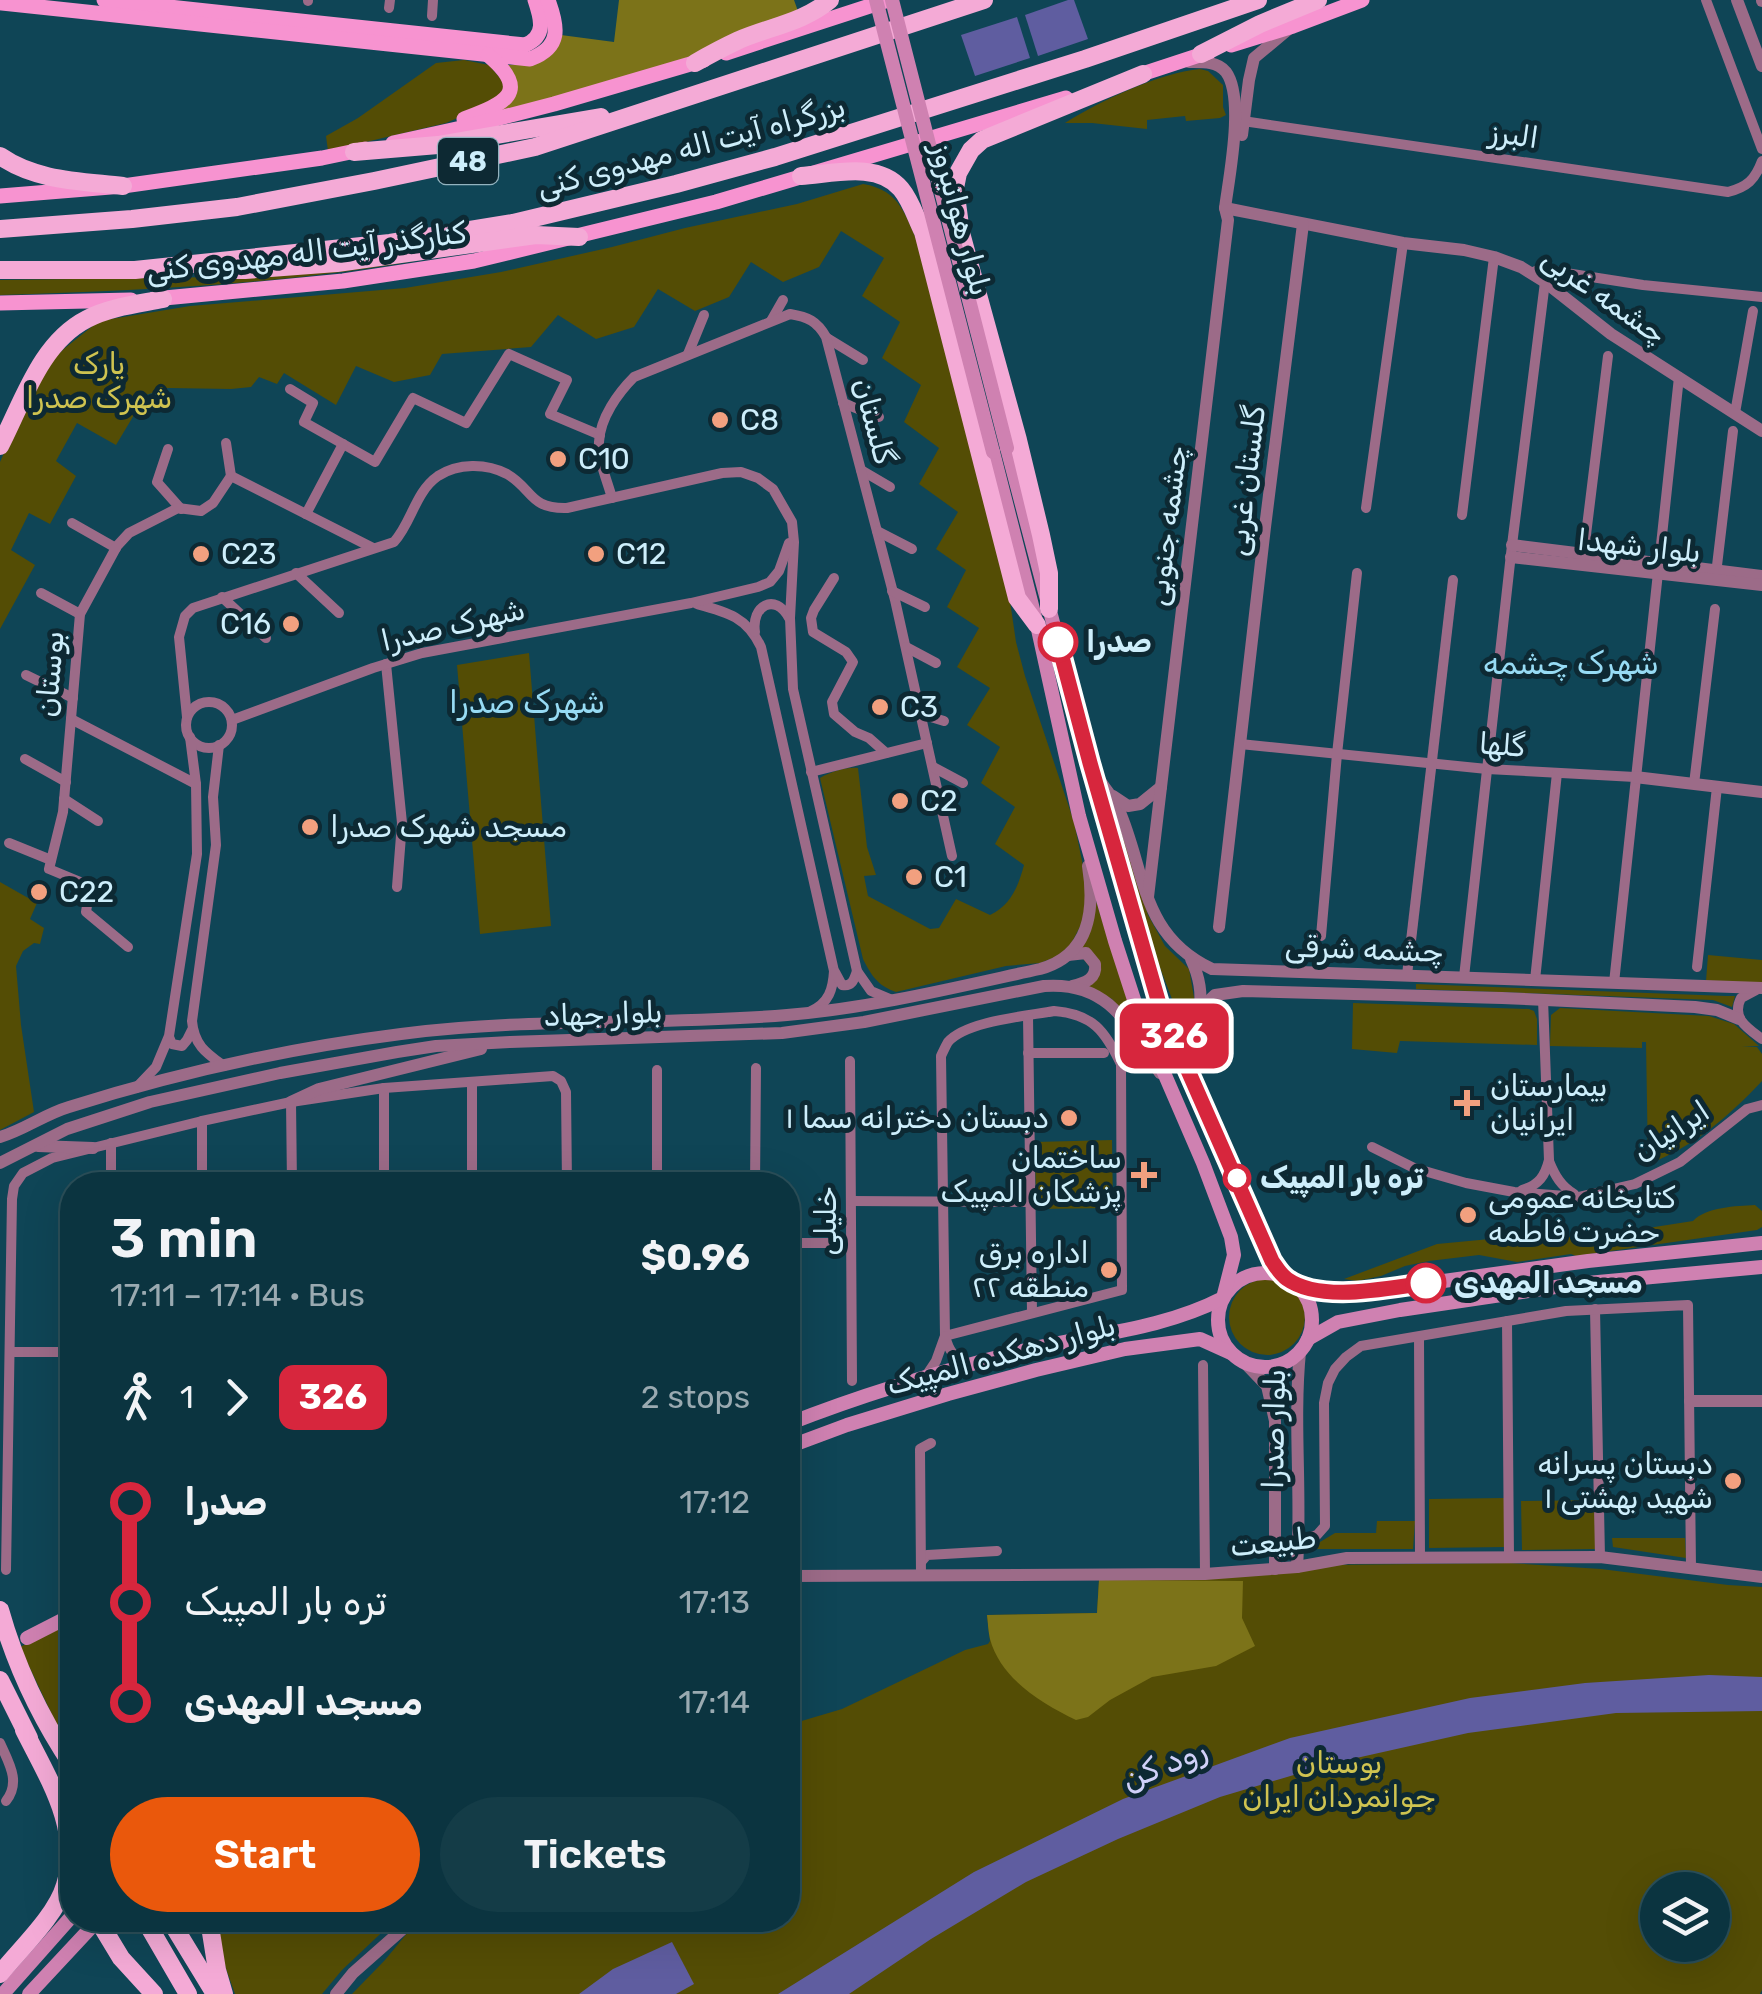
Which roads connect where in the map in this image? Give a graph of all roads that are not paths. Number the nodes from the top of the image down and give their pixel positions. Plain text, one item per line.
1 (104, 0) edge
2 (168, 0) edge
3 (434, 0) edge
4 (535, 0) edge
5 (548, 0) edge
6 (830, 0) edge
7 (876, 0) edge
8 (890, 0) edge
9 (984, 0) edge
10 (1258, 0) edge
11 (1318, 0) edge
12 (1362, 0) edge
13 (1706, 0) edge
14 (1737, 0) edge
15 (2, 3) edge
16 (215, 12) junction
17 (432, 16) dead end
18 (1294, 26) junction
19 (1201, 54) junction
20 (488, 55) junction
21 (1176, 62) junction
22 (695, 63) junction
23 (1762, 66) edge
24 (1143, 74) junction
25 (636, 113) junction
26 (1244, 120) junction
27 (425, 135) junction
28 (1762, 149) edge
29 (354, 152) junction
30 (0, 156) edge
31 (1762, 161) edge
32 (801, 176) junction
33 (123, 186) junction
34 (0, 196) edge
35 (1229, 213) junction
36 (1304, 224) junction
37 (0, 229) edge
38 (923, 232) junction
39 (962, 233) junction
40 (579, 237) junction
41 (1404, 243) junction
42 (1494, 257) junction
43 (0, 270) edge
44 (134, 270) junction
45 (1531, 273) junction
46 (1545, 282) junction
47 (1762, 297) edge
48 (164, 299) junction
49 (783, 300) dead end
50 (0, 303) edge
51 (1753, 311) dead end
52 (704, 316) dead end
53 (770, 322) junction
54 (826, 337) junction
55 (688, 354) junction
56 (1608, 356) dead end
57 (863, 360) dead end
58 (1678, 377) junction
59 (290, 389) dead end
60 (843, 402) junction
61 (1735, 414) junction
62 (879, 417) dead end
63 (1733, 431) dead end
64 (1762, 431) edge
65 (600, 435) junction
66 (226, 443) dead end
67 (343, 444) junction
68 (0, 446) edge
69 (168, 449) dead end
70 (1000, 450) junction
71 (861, 470) junction
72 (231, 476) junction
73 (890, 486) dead end
74 (612, 498) junction
75 (182, 508) junction
76 (1366, 508) dead end
77 (306, 514) junction
78 (1462, 515) dead end
79 (792, 522) junction
80 (72, 523) dead end
81 (877, 531) junction
82 (116, 548) junction
83 (373, 548) junction
84 (912, 549) dead end
85 (1512, 551) junction
86 (1583, 559) junction
87 (1658, 568) junction
88 (1357, 572) dead end
89 (296, 573) junction
90 (1716, 575) junction
91 (1762, 576) edge
92 (834, 578) dead end
93 (1453, 580) dead end
94 (1762, 586) edge
95 (892, 591) junction
96 (42, 593) dead end
97 (222, 597) junction
98 (692, 603) junction
99 (925, 606) dead end
100 (1050, 609) junction
101 (1714, 609) dead end
102 (339, 613) dead end
103 (80, 614) junction
104 (790, 618) junction
105 (1037, 625) junction
106 (755, 633) junction
107 (266, 638) dead end
108 (906, 647) junction
109 (936, 663) dead end
110 (386, 664) junction
111 (26, 675) dead end
112 (73, 698) junction
113 (921, 714) junction
114 (187, 717) junction
115 (71, 719) junction
116 (232, 720) junction
117 (944, 721) dead end
118 (190, 737) junction
119 (927, 743) junction
120 (1240, 744) junction
121 (220, 745) junction
122 (886, 753) junction
123 (1337, 754) junction
124 (24, 759) dead end
125 (1090, 763) junction
126 (1431, 764) junction
127 (932, 767) junction
128 (1486, 769) junction
129 (811, 772) junction
130 (1557, 773) junction
131 (1635, 777) junction
132 (66, 782) junction
133 (963, 783) dead end
134 (196, 784) junction
135 (1694, 784) junction
136 (1161, 787) junction
137 (1717, 787) junction
138 (1762, 792) edge
139 (1112, 796) junction
140 (64, 800) junction
141 (1080, 816) junction
142 (98, 821) dead end
143 (9, 843) dead end
144 (952, 856) dead end
145 (51, 860) junction
146 (398, 887) dead end
147 (1148, 897) junction
148 (1219, 927) dead end
149 (1322, 936) dead end
150 (128, 947) dead end
151 (1068, 955) junction
152 (1191, 959) junction
153 (1696, 967) dead end
154 (1212, 969) junction
155 (834, 971) junction
156 (857, 971) junction
157 (1407, 975) junction
158 (1464, 977) junction
159 (1535, 980) junction
160 (1614, 983) junction
161 (1072, 986) junction
162 (1762, 989) edge
163 (1214, 995) junction
164 (890, 999) junction
165 (1543, 999) junction
166 (1199, 1010) junction
167 (807, 1013) junction
168 (1028, 1016) junction
169 (1739, 1019) junction
170 (192, 1026) junction
171 (168, 1036) junction
172 (1762, 1039) edge
173 (510, 1042) junction
174 (1028, 1053) junction
175 (1104, 1054) dead end
176 (850, 1061) dead end
177 (224, 1066) junction
178 (1188, 1066) junction
179 (756, 1068) dead end
180 (657, 1070) dead end
181 (472, 1082) junction
182 (384, 1088) junction
183 (135, 1089) junction
184 (1171, 1090) junction
185 (291, 1102) junction
186 (1762, 1105) edge
187 (202, 1121) junction
188 (2, 1138) edge
189 (111, 1143) junction
190 (36, 1146) junction
191 (1372, 1147) dead end
192 (94, 1148) junction
193 (1549, 1160) junction
194 (1, 1162) edge
195 (111, 1172) edge
196 (202, 1172) edge
197 (292, 1172) edge
198 (384, 1172) edge
199 (472, 1172) edge
200 (567, 1172) edge
201 (658, 1172) edge
202 (755, 1172) edge
203 (1514, 1192) junction
204 (1578, 1197) junction
205 (851, 1201) junction
206 (943, 1201) junction
207 (1030, 1202) junction
208 (1762, 1233) edge
209 (852, 1243) junction
210 (800, 1244) edge
211 (1754, 1244) edge
212 (1762, 1267) edge
213 (1289, 1280) junction
214 (1223, 1298) junction
215 (1596, 1310) junction
216 (1032, 1313) junction
217 (1507, 1321) junction
218 (945, 1336) junction
219 (1419, 1337) junction
220 (1304, 1346) junction
221 (10, 1352) junction
222 (60, 1352) edge
223 (1231, 1353) junction
224 (1246, 1364) junction
225 (1203, 1365) dead end
226 (967, 1366) junction
227 (925, 1378) junction
228 (852, 1381) dead end
229 (1690, 1401) junction
230 (1762, 1401) edge
231 (800, 1419) edge
232 (800, 1443) edge
233 (931, 1443) dead end
234 (1298, 1541) junction
235 (997, 1551) dead end
236 (1420, 1557) junction
237 (1510, 1557) junction
238 (1600, 1557) junction
239 (1296, 1566) junction
240 (1691, 1568) junction
241 (921, 1569) junction
242 (1276, 1569) junction
243 (6, 1570) dead end
244 (1205, 1574) junction
245 (800, 1575) edge
246 (1762, 1577) edge
247 (0, 1610) edge
248 (60, 1622) edge
249 (27, 1638) dead end
250 (0, 1680) edge
251 (24, 1730) junction
252 (0, 1744) edge
253 (60, 1748) edge
254 (60, 1787) edge
255 (6, 1800) dead end
256 (60, 1805) edge
257 (60, 1896) edge
258 (60, 1930) edge
259 (87, 1932) edge
260 (105, 1932) edge
261 (152, 1932) edge
262 (177, 1932) edge
263 (211, 1932) edge
264 (399, 1932) edge
265 (0, 1974) edge
266 (3, 1994) edge
267 (29, 1994) edge
268 (154, 1994) edge
269 (188, 1994) edge
270 (215, 1994) edge
271 (224, 1994) edge
272 (336, 1994) edge

1 - 16 main road
2 - 16 street
3 - 17 street
4 - 16 main road
5 - 20 main road
6 - 22 highway
7 - 70 main road, بلوار هوانیروز, bridge
8 - 22 main road
8 - 70 main road, بلوار هوانیروز, bridge
9 - 25 highway, بزرگراه آیت اله مهدوی کنی / 48
10 - 44 highway, بزرگراه آیت اله مهدوی کنی / 48
11 - 19 highway
12 - 18 main road, کنارگذر آیت اله مهدوی کنی
13 - 28 street
14 - 23 street
15 - 20 main road
18 - 19 main road, کنارگذر آیت اله مهدوی کنی
18 - 26 street, چشمه جنوبی
19 - 21 main road, کنارگذر آیت اله مهدوی کنی
20 - 27 main road
21 - 24 main road, کنارگذر آیت اله مهدوی کنی
21 - 35 street, چشمه جنوبی
22 - 27 main road
24 - 32 main road, کنارگذر آیت اله مهدوی کنی
24 - 39 highway
25 - 29 highway
25 - 37 highway, بزرگراه آیت اله مهدوی کنی / 48
26 - 31 street, البرز
26 - 35 street, چشمه جنوبی
27 - 29 main road
29 - 33 main road
30 - 33 highway
32 - 38 highway
32 - 40 main road, کنارگذر آیت اله مهدوی کنی
33 - 34 main road
35 - 36 street, چشمه غربی
35 - 136 street, چشمه جنوبی
36 - 41 street, چشمه غربی
36 - 120 street, گلستان غربی
38 - 39 highway
38 - 105 highway
39 - 100 highway
40 - 44 highway
40 - 48 main road, کنارگذر آیت اله مهدوی کنی
41 - 42 street, چشمه غربی
41 - 76 street
42 - 45 street, چشمه غربی
42 - 78 street
43 - 44 highway, بزرگراه آیت اله مهدوی کنی / 48
45 - 46 street, چشمه غربی
45 - 47 street
46 - 58 street, چشمه غربی
46 - 85 street
48 - 50 main road, کنارگذر آیت اله مهدوی کنی
48 - 68 highway
49 - 53 street
51 - 61 street
52 - 55 street
53 - 54 street
53 - 55 street
54 - 57 street
54 - 60 street, گلستان
55 - 65 street
56 - 86 street
58 - 61 street, چشمه غربی
58 - 87 street
59 - 67 street
60 - 62 street
60 - 71 street, گلستان
61 - 64 street, چشمه غربی
63 - 90 street
65 - 67 street
65 - 74 street
66 - 72 street
67 - 77 street
69 - 75 street
70 - 100 main road
70 - 105 main road
71 - 73 street
71 - 81 street, گلستان
72 - 75 street, بوستان
72 - 77 street
74 - 79 street
74 - 83 street
75 - 82 street, بوستان
77 - 83 street
79 - 98 street, شهرک صدرا
79 - 104 street
80 - 82 street
81 - 84 street
81 - 95 street, گلستان
82 - 103 street, بوستان
83 - 89 street
85 - 86 street, بلوار شهدا
85 - 128 street
86 - 87 street, بلوار شهدا
87 - 90 street, بلوار شهدا
87 - 131 street
88 - 123 street
89 - 97 street
89 - 102 street
90 - 91 street, بلوار شهدا
90 - 94 street, بلوار شهدا
92 - 122 street
93 - 126 street
95 - 99 street
95 - 108 street, گلستان
96 - 103 street
97 - 107 street
97 - 114 street
98 - 106 street
98 - 110 street, شهرک صدرا
100 - 125 main road
101 - 135 street
103 - 112 street, بوستان
104 - 106 street
104 - 129 street
105 - 141 main road
106 - 155 street
108 - 109 street
108 - 113 street, گلستان
110 - 116 street, شهرک صدرا
110 - 146 street
111 - 112 street
112 - 115 street, بوستان
113 - 117 street
113 - 119 street, گلستان
114 - 116 street
114 - 118 street
115 - 132 street, بوستان
115 - 134 street
116 - 121 street
118 - 121 street
118 - 134 street
119 - 122 street
119 - 127 street, گلستان
120 - 123 street, گلها
120 - 148 street, گلستان غربی
121 - 170 street
122 - 129 street
123 - 126 street, گلها
123 - 149 street
124 - 132 street
125 - 139 street, چشمه شرقی
125 - 178 main road
126 - 128 street, گلها
126 - 157 street
127 - 133 street
127 - 144 street, گلستان
128 - 130 street, گلها
128 - 158 street
129 - 156 street
130 - 131 street, گلها
130 - 159 street
131 - 135 street, گلها
131 - 160 street
132 - 140 street, بوستان
134 - 171 street
135 - 137 street, گلها
136 - 139 street
136 - 147 street, چشمه جنوبی
137 - 138 street, گلها
137 - 153 street
139 - 147 street, چشمه شرقی
140 - 142 street
140 - 145 street, بوستان
141 - 151 street
141 - 184 main road
143 - 145 street
145 - 150 street
147 - 152 street, چشمه شرقی
151 - 161 street
151 - 164 street, بلوار جهاد
152 - 154 street, چشمه شرقی
152 - 166 street
154 - 157 street, چشمه شرقی
154 - 163 street
155 - 156 street
155 - 167 street
156 - 164 street
157 - 158 street, چشمه شرقی
158 - 159 street, چشمه شرقی
159 - 160 street, چشمه شرقی
160 - 162 street, چشمه شرقی
161 - 173 street, بلوار جهاد
161 - 184 street
162 - 169 street
163 - 165 street, چشمه شرقی
163 - 166 street
164 - 167 street, بلوار جهاد
165 - 169 street, چشمه شرقی
165 - 193 street
166 - 178 street
167 - 177 street, بلوار جهاد
168 - 174 street
168 - 206 street
168 - 216 street
169 - 172 street
170 - 171 street
170 - 177 street
171 - 183 street
173 - 185 street
173 - 190 street, بلوار جهاد
174 - 175 street
174 - 207 street
176 - 205 street, خلیلی
177 - 183 street, بلوار جهاد
178 - 213 main road
179 - 202 street
180 - 201 street
181 - 182 street
181 - 199 street
181 - 200 street
182 - 185 street
182 - 198 street
183 - 188 street, بلوار جهاد
184 - 214 main road
185 - 187 street
185 - 197 street
186 - 204 street, ایرانیان
187 - 189 street
187 - 196 street
189 - 192 street
189 - 195 street
190 - 192 street
190 - 194 street, بلوار جهاد
191 - 203 street, ایرانیان
192 - 221 street
193 - 203 street
193 - 204 street
203 - 204 street, ایرانیان
205 - 206 street
205 - 209 street, خلیلی
206 - 207 street
206 - 218 street
207 - 216 street
208 - 211 street
209 - 210 street
209 - 228 street, خلیلی
211 - 213 main road
212 - 220 main road
213 - 214 main road
213 - 220 main road
214 - 223 main road
214 - 226 main road, بلوار دهکده المپیک
215 - 217 street
215 - 229 street
215 - 238 street
216 - 218 street
217 - 219 street
217 - 237 street
218 - 226 street
218 - 227 street
219 - 234 street
219 - 236 street
220 - 224 main road
220 - 234 street, بلوار صدرا
221 - 222 street
221 - 243 street
223 - 224 main road
223 - 232 main road, بلوار دهکده المپیک
224 - 242 street, بلوار صدرا
225 - 244 street
226 - 227 main road, بلوار دهکده المپیک
227 - 231 main road, بلوار دهکده المپیک
229 - 230 street
229 - 240 street
233 - 241 street
234 - 239 street, بلوار صدرا
235 - 241 street
236 - 237 street, طبیعت
236 - 239 street, طبیعت
237 - 238 street, طبیعت
238 - 240 street, طبیعت
239 - 242 street, طبیعت
240 - 246 street, طبیعت
241 - 244 street, طبیعت
241 - 245 street, طبیعت
242 - 244 street, طبیعت
247 - 253 highway
248 - 249 main road
250 - 251 highway
251 - 254 highway
251 - 256 highway
252 - 255 street
257 - 265 highway
258 - 266 main road
259 - 267 main road
260 - 268 highway
261 - 269 highway
262 - 270 highway
263 - 271 highway
264 - 272 street

